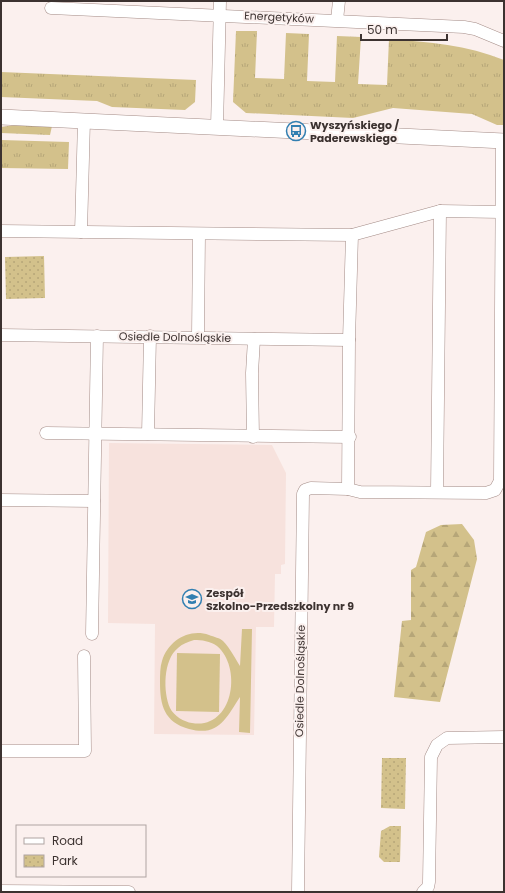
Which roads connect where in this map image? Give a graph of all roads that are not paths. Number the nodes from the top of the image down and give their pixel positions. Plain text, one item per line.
1 (220, 1) edge
2 (339, 1) edge
3 (51, 8) dead end
4 (220, 15) junction
5 (338, 20) junction
6 (504, 41) edge
7 (1, 117) edge
8 (84, 120) junction
9 (217, 126) junction
10 (503, 141) edge
11 (440, 211) junction
12 (501, 212) junction
13 (503, 231) edge
14 (1, 232) edge
15 (81, 232) junction
16 (199, 234) junction
17 (352, 235) junction
18 (503, 295) edge
19 (1, 335) edge
20 (97, 336) junction
21 (150, 336) junction
22 (198, 337) junction
23 (254, 339) junction
24 (349, 340) junction
25 (502, 364) edge
26 (46, 433) dead end
27 (95, 433) junction
28 (148, 434) junction
29 (253, 437) junction
30 (350, 437) junction
31 (502, 456) edge
32 (348, 489) junction
33 (437, 492) junction
34 (1, 500) edge
35 (94, 502) junction
36 (92, 634) dead end
37 (84, 656) dead end
38 (504, 737) edge
39 (1, 751) edge
40 (1, 891) edge
41 (86, 892) edge
42 (129, 892) edge
43 (298, 892) edge
44 (423, 892) edge

1 - 4 street
2 - 5 street
3 - 4 street, Energetyków
4 - 5 street, Energetyków
4 - 9 street
5 - 6 street, Energetyków
7 - 8 street
8 - 9 street
8 - 15 street
9 - 10 street
10 - 12 street
11 - 12 street
11 - 17 street
11 - 33 street
12 - 13 street
13 - 18 street
14 - 15 street
15 - 16 street
16 - 17 street
16 - 22 street
17 - 24 street
18 - 25 street
19 - 20 street, Osiedle Dolnośląskie
20 - 21 street, Osiedle Dolnośląskie
20 - 27 street
21 - 22 street, Osiedle Dolnośląskie
21 - 28 street
22 - 23 street, Osiedle Dolnośląskie
23 - 24 street, Osiedle Dolnośląskie
23 - 29 street
24 - 30 street
25 - 31 street
26 - 27 street
27 - 28 street
27 - 35 street
28 - 29 street
29 - 30 street
30 - 32 street
31 - 33 street, Osiedle Dolnośląskie
32 - 33 street, Osiedle Dolnośląskie
32 - 43 street, Osiedle Dolnośląskie
34 - 35 street
35 - 36 street
37 - 39 street
38 - 44 street
40 - 41 street
41 - 42 street

